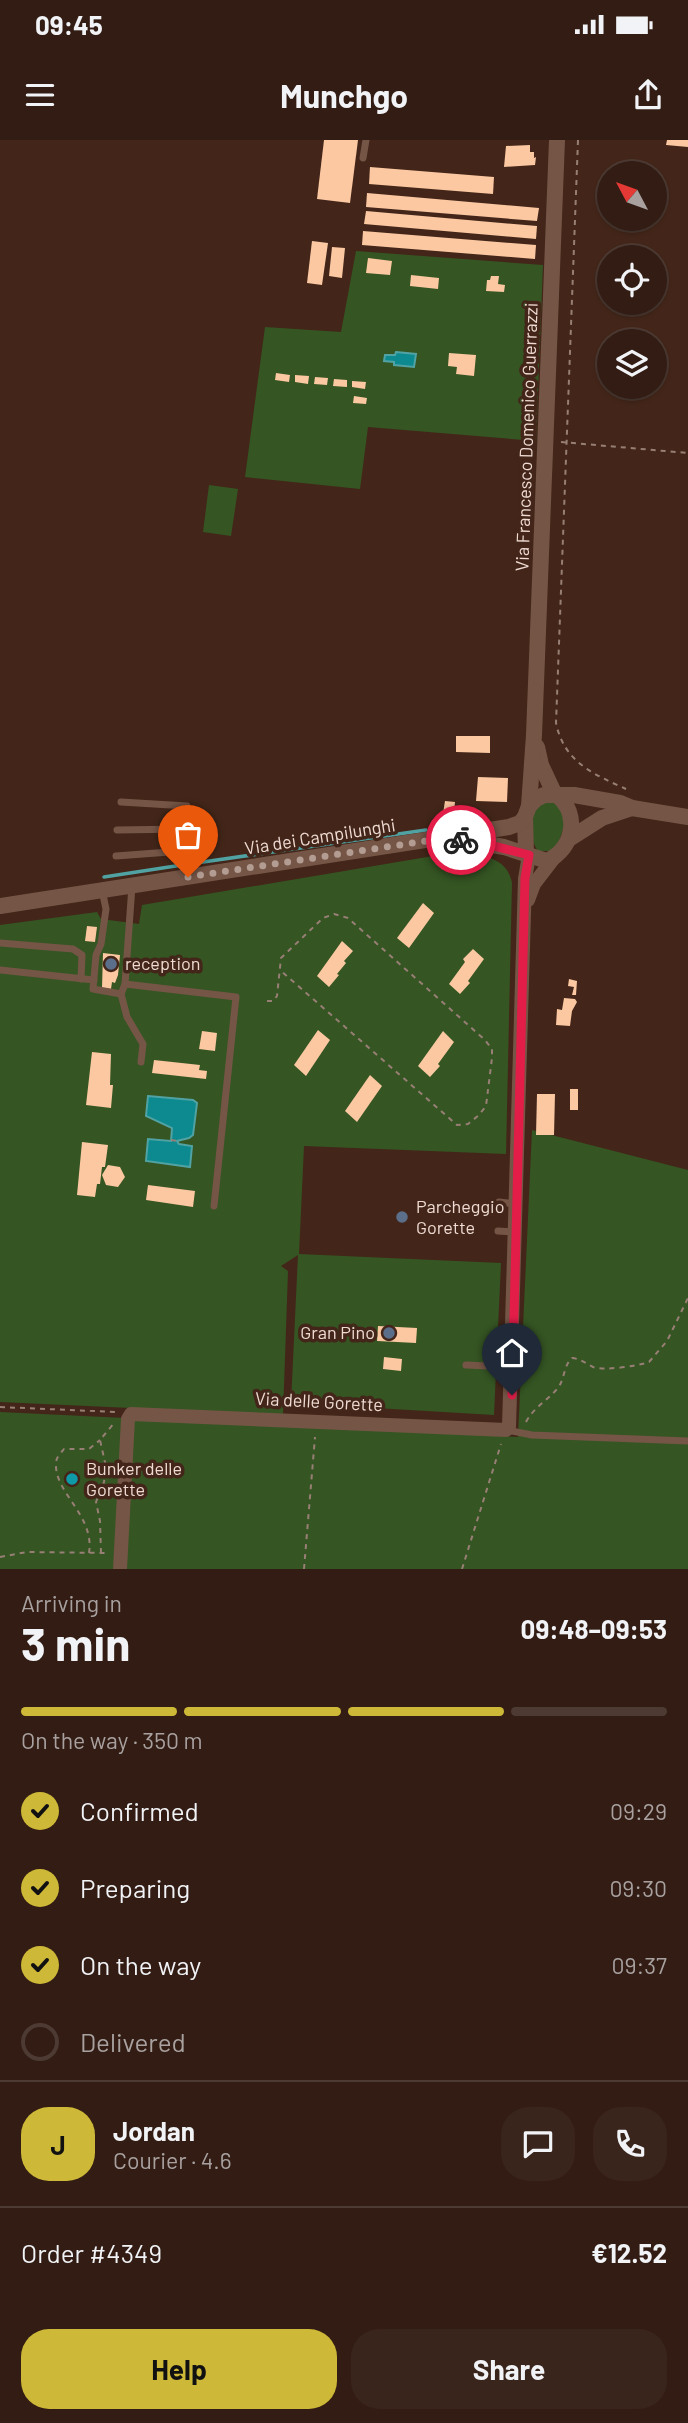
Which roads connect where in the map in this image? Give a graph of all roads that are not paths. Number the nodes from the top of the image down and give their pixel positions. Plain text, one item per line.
1 (366, 140) edge
2 (557, 140) edge
3 (363, 158) dead end
4 (534, 735) junction
5 (559, 792) junction
6 (121, 802) dead end
7 (632, 808) junction
8 (527, 812) junction
9 (688, 817) edge
10 (185, 829) junction
11 (117, 830) dead end
12 (439, 839) junction
13 (569, 839) junction
14 (183, 852) junction
15 (528, 854) junction
16 (116, 856) dead end
17 (554, 858) junction
18 (188, 877) junction
19 (132, 886) junction
20 (102, 890) junction
21 (0, 906) edge
22 (525, 907) junction
23 (0, 943) edge
24 (0, 970) edge
25 (81, 979) junction
26 (94, 980) junction
27 (125, 984) junction
28 (121, 994) junction
29 (141, 1062) dead end
30 (499, 1202) dead end
31 (516, 1204) junction
32 (214, 1206) dead end
33 (498, 1231) dead end
34 (516, 1232) junction
35 (466, 1365) dead end
36 (512, 1367) junction
37 (513, 1431) junction
38 (688, 1441) edge
39 (120, 1569) edge

1 - 3 lane
2 - 4 street, Via Francesco Domenico Guerrazzi
4 - 5 street, Via Francesco Domenico Guerrazzi
4 - 8 street, Via Francesco Domenico Guerrazzi
5 - 7 street
5 - 8 street
5 - 13 street
6 - 10 lane
7 - 9 street
7 - 13 street
8 - 12 street, Via dei Campilunghi
8 - 15 street
10 - 11 lane
10 - 14 lane
12 - 15 street, Via dei Campilunghi
12 - 18 street, Via dei Campilunghi
13 - 17 street
14 - 16 lane
14 - 18 lane
15 - 17 street
15 - 22 street
17 - 22 street
18 - 19 street, Via dei Campilunghi
19 - 20 street, Via dei Campilunghi
19 - 27 lane
20 - 21 street, Via dei Campilunghi
20 - 26 lane
22 - 31 street
23 - 25 lane
24 - 25 lane
25 - 26 lane
26 - 28 lane
27 - 28 lane
27 - 32 lane
28 - 29 lane
30 - 31 lane
31 - 34 street
33 - 34 lane
34 - 36 street
35 - 36 lane
36 - 37 street
37 - 38 lane
37 - 39 street, Via delle Gorette

